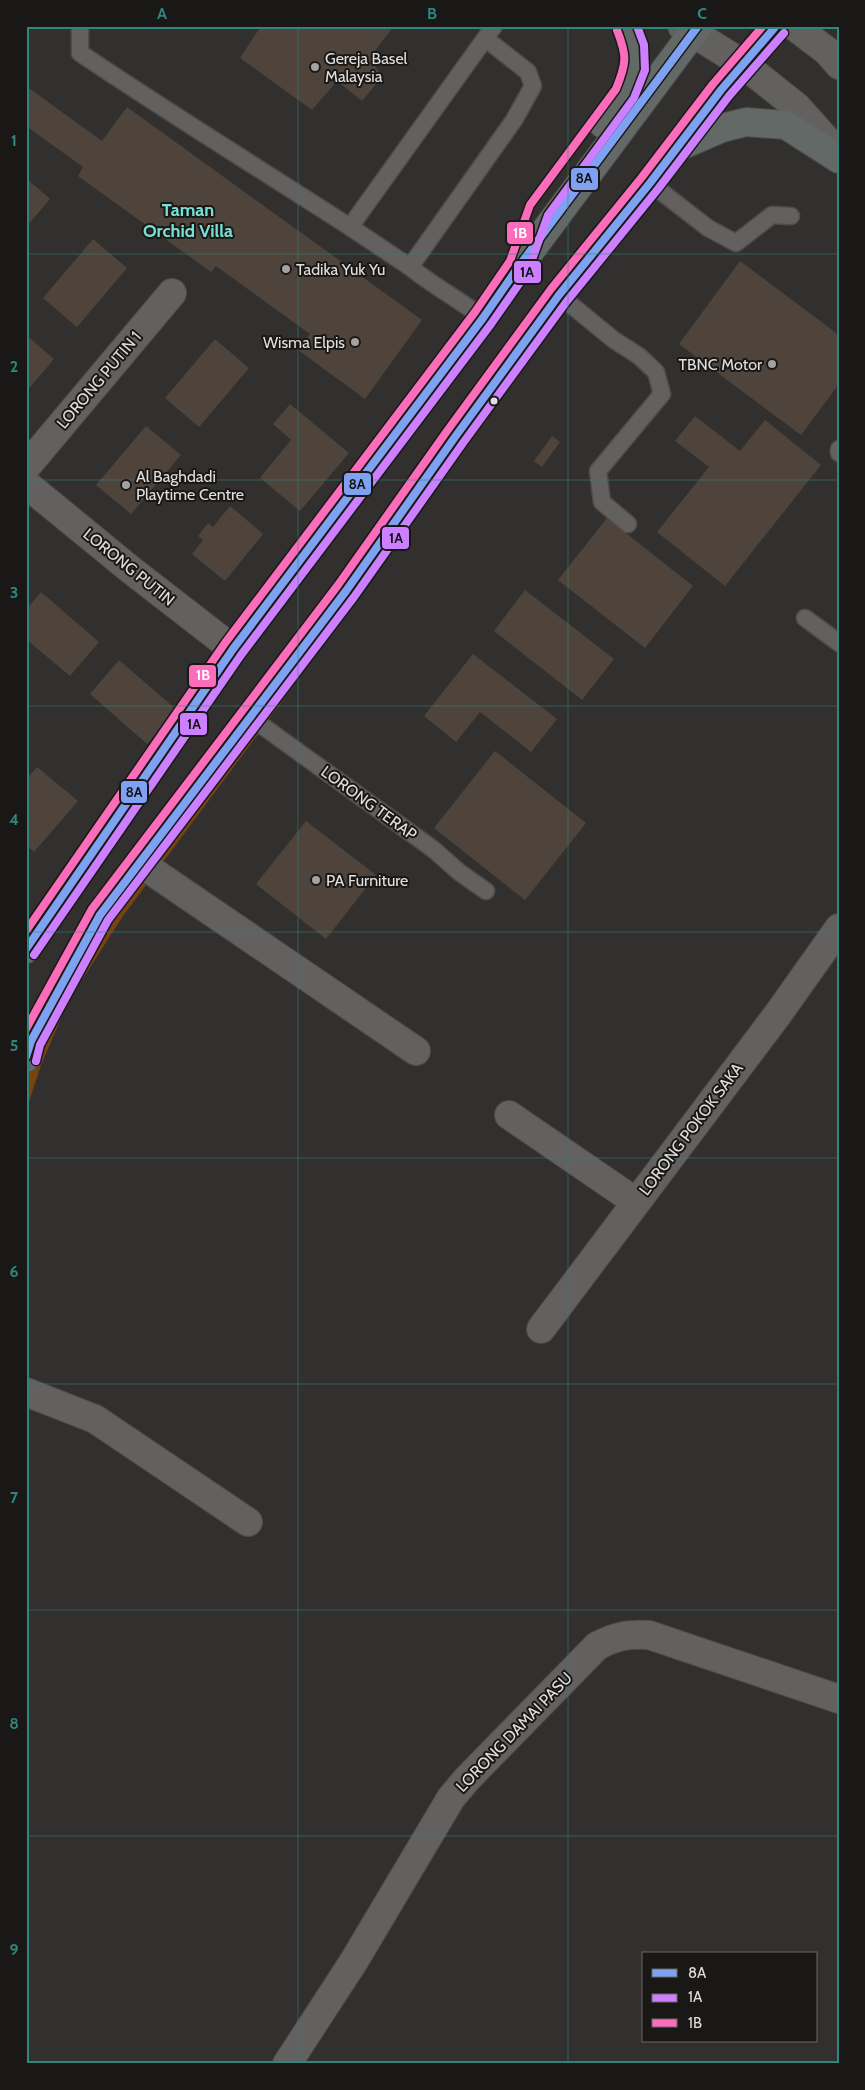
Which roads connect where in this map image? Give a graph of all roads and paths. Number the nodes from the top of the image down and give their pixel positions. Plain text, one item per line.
1 (80, 26) edge
2 (626, 26) edge
3 (776, 26) edge
4 (794, 26) edge
5 (691, 28) edge
6 (490, 32) edge
7 (743, 64) junction
8 (839, 65) edge
9 (677, 147) junction
10 (839, 154) edge
11 (839, 159) edge
12 (650, 183) junction
13 (791, 216) dead end
14 (350, 227) junction
15 (519, 266) junction
16 (410, 267) junction
17 (172, 293) dead end
18 (559, 295) junction
19 (483, 318) junction
20 (839, 448) edge
21 (839, 453) edge
22 (26, 467) edge
23 (26, 484) edge
24 (628, 524) dead end
25 (805, 618) dead end
26 (839, 643) edge
27 (233, 649) junction
28 (250, 717) junction
29 (140, 863) junction
30 (486, 891) dead end
31 (839, 928) edge
32 (26, 949) edge
33 (416, 1052) dead end
34 (26, 1058) edge
35 (510, 1115) dead end
36 (636, 1202) junction
37 (541, 1329) dead end
38 (26, 1392) edge
39 (248, 1522) dead end
40 (839, 1699) edge
41 (287, 2064) edge

1 - 14 lane
2 - 15 main road
3 - 7 main road
4 - 8 street
5 - 7 street
5 - 15 main road
6 - 14 lane
6 - 16 lane
7 - 9 main road
7 - 10 street
9 - 11 main road
9 - 12 main road
12 - 13 lane
12 - 18 main road
14 - 16 lane
15 - 19 main road
16 - 19 lane
17 - 22 street, LORONG PUTIN 1
18 - 24 lane
18 - 28 main road
19 - 27 main road
20 - 21 lane
23 - 27 street, LORONG PUTIN
25 - 26 lane
27 - 32 main road
28 - 29 main road
28 - 30 lane, LORONG TERAP
29 - 33 street
29 - 34 main road
31 - 36 street, LORONG POKOK SAKA
35 - 36 street
36 - 37 street, LORONG POKOK SAKA
38 - 39 street
40 - 41 street, LORONG DAMAI PASU

